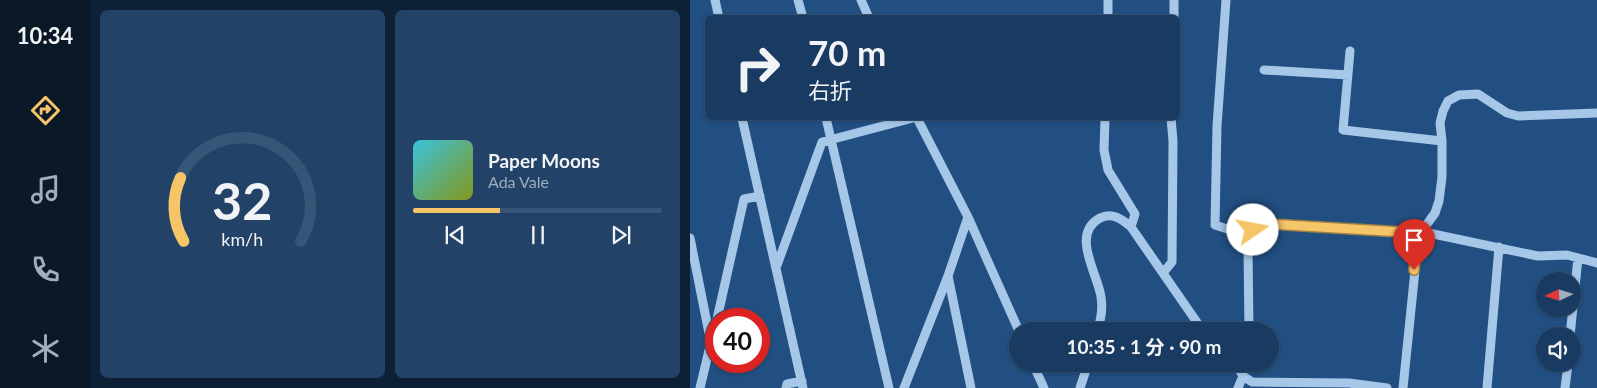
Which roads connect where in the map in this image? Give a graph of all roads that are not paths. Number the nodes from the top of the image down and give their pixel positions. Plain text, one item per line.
1 (715, 0) edge
2 (798, 0) edge
3 (861, 0) edge
4 (1108, 0) edge
5 (1174, 0) edge
6 (1226, 0) edge
7 (718, 15) edge
8 (801, 15) edge
9 (868, 15) edge
10 (1108, 15) edge
11 (1174, 15) edge
12 (1350, 51) dead end
13 (1264, 70) dead end
14 (1348, 76) junction
15 (1597, 113) edge
16 (742, 120) edge
17 (826, 120) edge
18 (907, 120) edge
19 (916, 120) edge
20 (1105, 120) edge
21 (1171, 120) edge
22 (831, 140) junction
23 (1442, 141) junction
24 (760, 196) junction
25 (968, 217) junction
26 (1131, 227) junction
27 (1418, 230) junction
28 (1250, 236) junction
29 (690, 238) edge
30 (1498, 247) junction
31 (1578, 258) junction
32 (1597, 263) edge
33 (776, 268) junction
34 (1163, 273) junction
35 (948, 276) junction
36 (719, 308) edge
37 (705, 313) edge
38 (1015, 322) edge
39 (1100, 322) edge
40 (1197, 322) edge
41 (1249, 322) edge
42 (1571, 327) edge
43 (705, 368) edge
44 (1037, 372) edge
45 (1085, 372) edge
46 (1241, 372) edge
47 (1567, 372) edge
48 (1243, 376) junction
49 (802, 384) edge
50 (700, 388) edge
51 (786, 388) edge
52 (889, 388) edge
53 (904, 388) edge
54 (971, 388) edge
55 (1044, 388) edge
56 (1080, 388) edge
57 (1238, 388) edge
58 (1387, 388) edge
59 (1403, 388) edge
60 (1486, 388) edge
61 (1565, 388) edge

1 - 7 street
2 - 8 street
3 - 9 street
4 - 10 street
5 - 11 street
6 - 28 street
12 - 14 street
13 - 14 street
14 - 23 street
15 - 23 street
16 - 24 street
17 - 22 street
18 - 22 street
19 - 25 street
20 - 26 street
21 - 34 street
22 - 33 street
22 - 52 street
23 - 27 street
24 - 33 street
24 - 36 street
25 - 35 street
25 - 38 street
26 - 34 street
26 - 39 street
27 - 28 street
27 - 30 street
27 - 59 street
28 - 41 street
29 - 37 street
30 - 31 street
30 - 60 street
31 - 32 street
31 - 42 street
33 - 49 street
34 - 40 street
35 - 53 street
35 - 54 street
43 - 50 street
44 - 55 street
45 - 56 street
46 - 48 street
47 - 61 street
48 - 57 street
48 - 58 street
49 - 51 street

